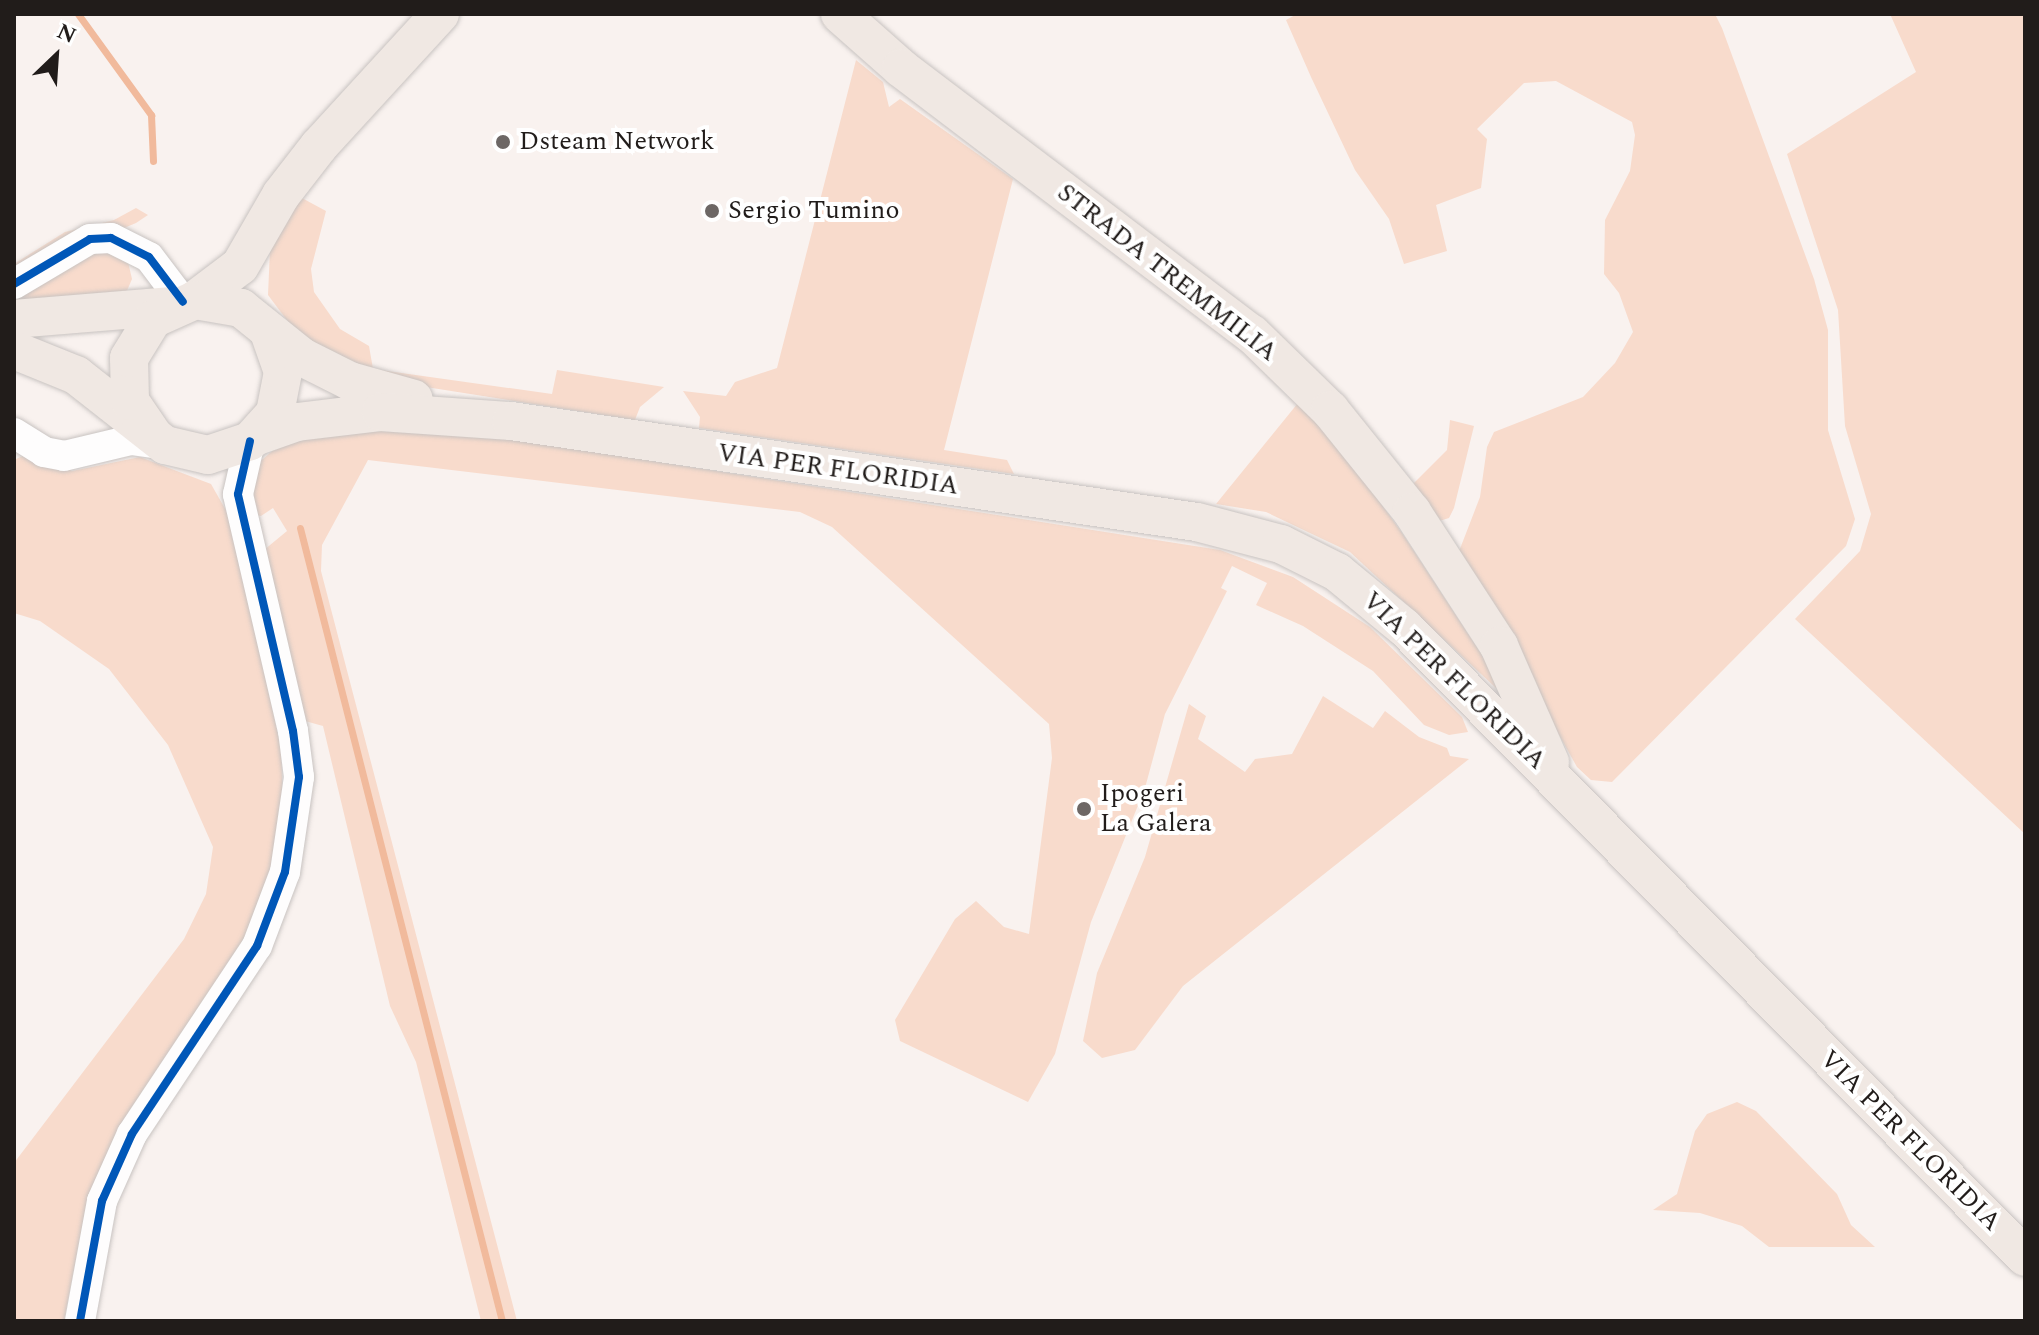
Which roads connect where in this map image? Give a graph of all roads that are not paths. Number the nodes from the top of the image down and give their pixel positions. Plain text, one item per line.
1 (440, 14) edge
2 (840, 14) edge
3 (257, 238) junction
4 (14, 284) edge
5 (183, 303) junction
6 (14, 319) edge
7 (262, 324) junction
8 (14, 350) edge
9 (121, 395) junction
10 (511, 421) junction
11 (14, 433) edge
12 (254, 438) junction
13 (170, 445) junction
14 (85, 454) junction
15 (238, 494) junction
16 (1561, 787) junction
17 (2025, 1257) edge
18 (80, 1321) edge

1 - 3 main road
2 - 16 main road, STRADA TREMMILIA
3 - 5 main road
3 - 7 main road
4 - 5 street
5 - 6 main road
5 - 7 main road
5 - 9 main road
7 - 10 main road
7 - 12 main road
8 - 9 main road
9 - 13 main road
9 - 14 street
10 - 12 main road
10 - 16 main road, VIA PER FLORIDIA
11 - 14 street
12 - 13 main road
12 - 15 street
13 - 14 street
13 - 15 street
15 - 18 street
16 - 17 main road, VIA PER FLORIDIA

